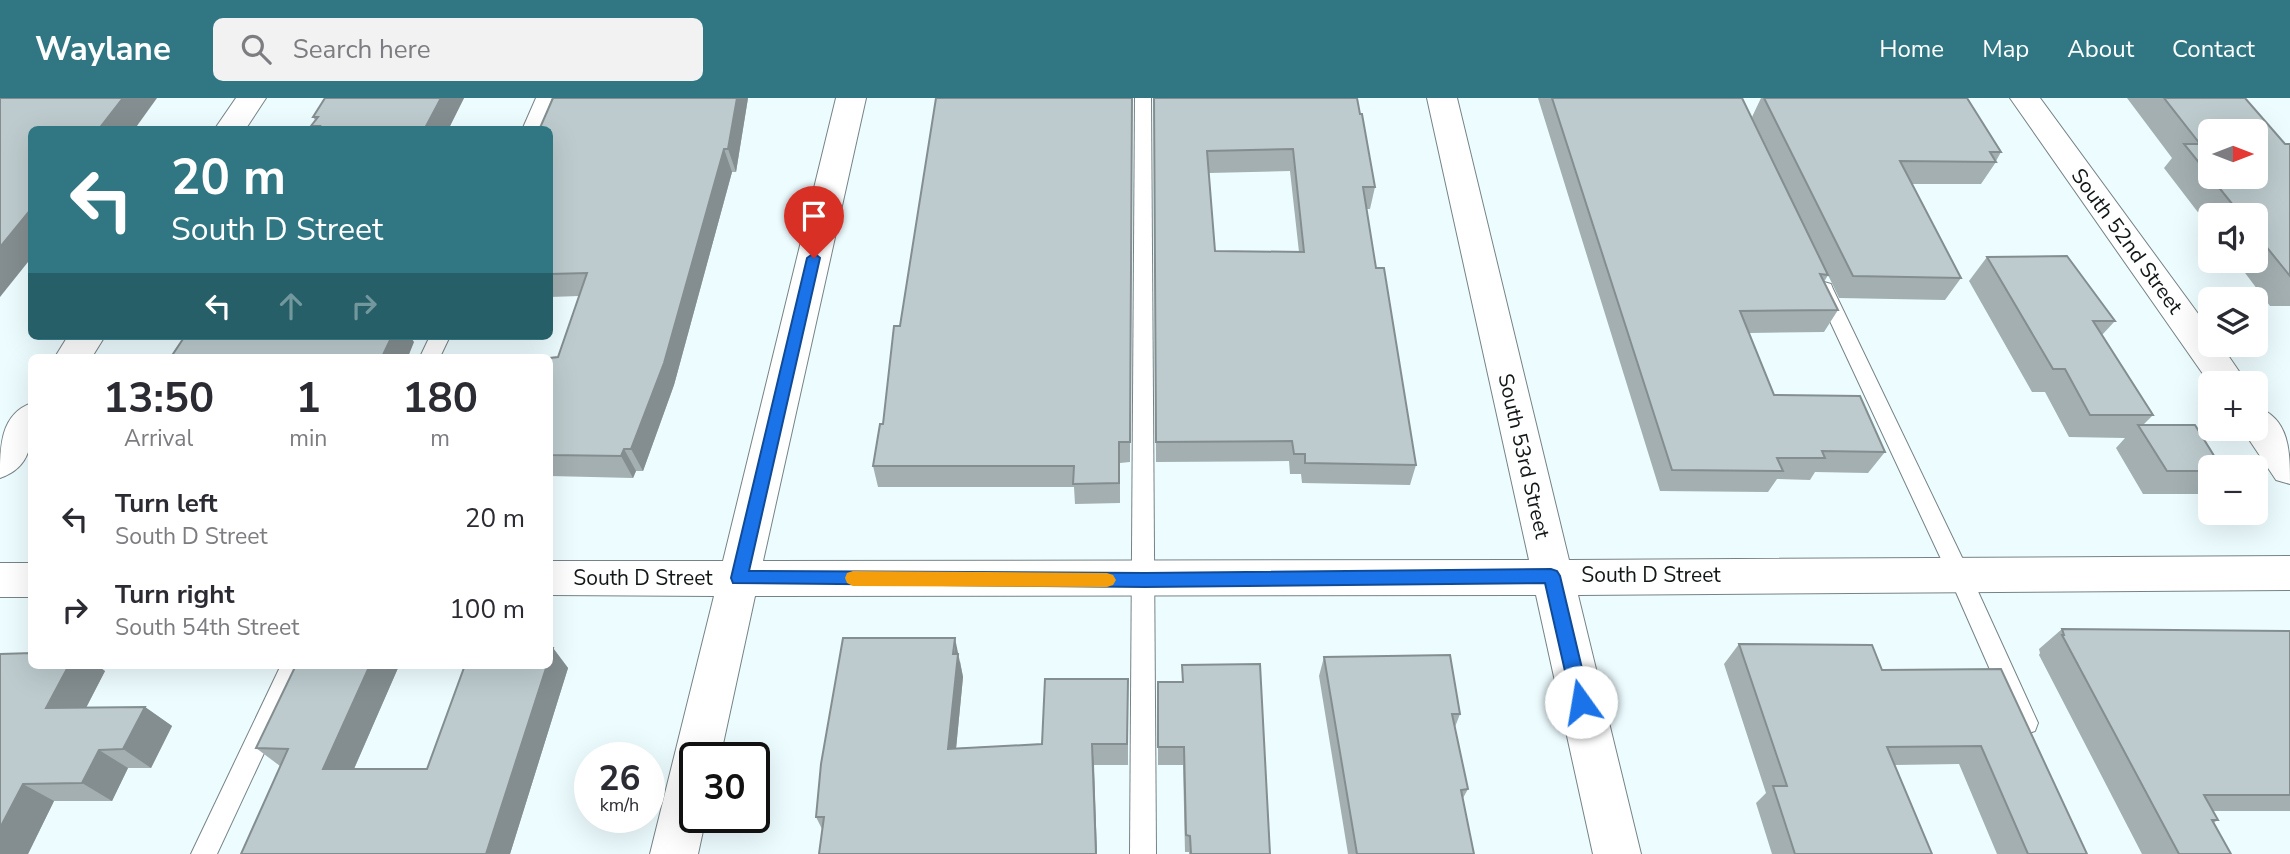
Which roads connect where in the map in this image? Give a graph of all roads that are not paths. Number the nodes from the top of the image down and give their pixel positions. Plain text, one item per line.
1 (251, 98) edge
2 (544, 98) edge
3 (851, 98) edge
4 (1143, 98) edge
5 (1442, 98) edge
6 (2025, 98) edge
7 (232, 126) edge
8 (532, 126) edge
9 (1816, 273) edge
10 (2220, 371) edge
11 (28, 423) edge
12 (2268, 438) edge
13 (0, 463) edge
14 (2290, 469) edge
15 (1959, 573) junction
16 (2290, 573) edge
17 (1551, 576) junction
18 (553, 578) edge
19 (739, 578) junction
20 (0, 580) edge
21 (28, 580) edge
22 (1145, 580) junction
23 (291, 669) edge
24 (2033, 739) edge
25 (701, 742) edge
26 (679, 833) edge
27 (204, 854) edge
28 (674, 854) edge
29 (1143, 854) edge
30 (1617, 854) edge

1 - 7 street
2 - 8 lane
3 - 19 street
4 - 22 lane
5 - 17 street, South 53rd Street
6 - 10 street, South 52nd Street
9 - 15 lane
11 - 13 street
12 - 14 street
15 - 16 street, South D Street
15 - 17 street, South D Street
15 - 24 lane
17 - 22 street, South D Street
17 - 30 street, South 53rd Street
18 - 19 street, South D Street
19 - 22 street, South D Street
19 - 25 street
20 - 21 street
22 - 29 lane
23 - 27 lane
26 - 28 street

